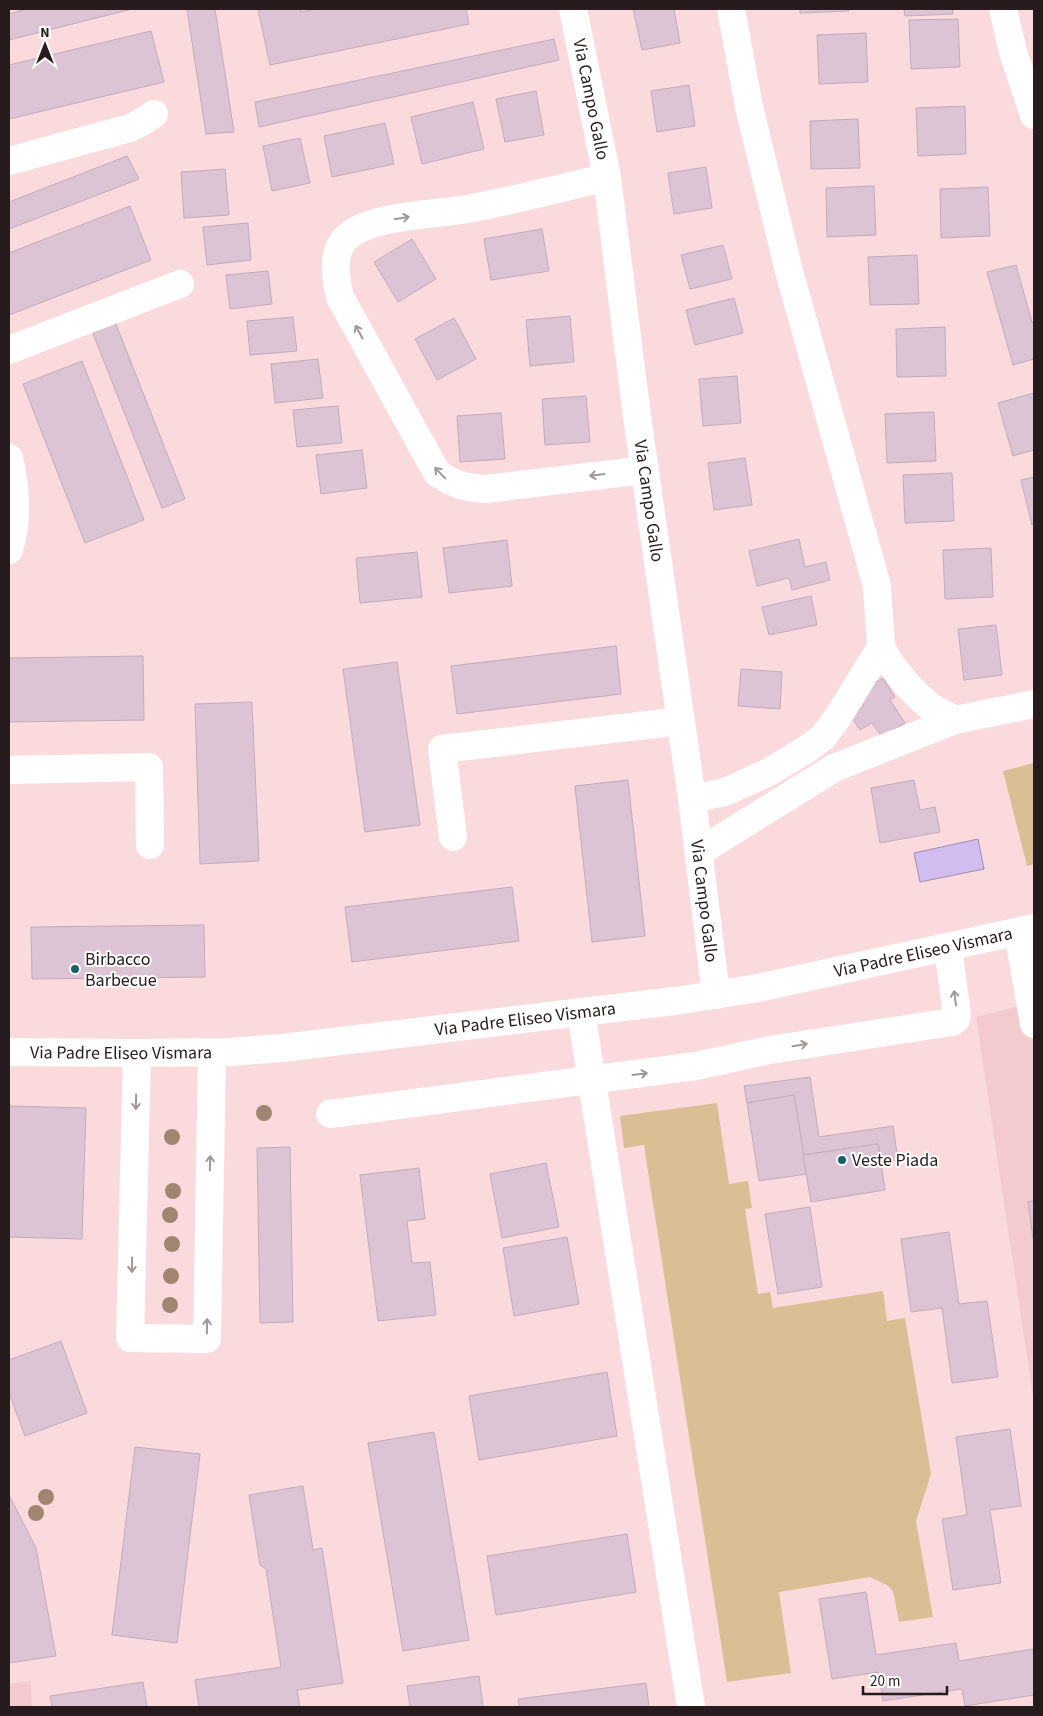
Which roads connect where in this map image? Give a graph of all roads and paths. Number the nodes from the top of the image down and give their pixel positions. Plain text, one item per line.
1 (573, 9) edge
2 (731, 9) edge
3 (1003, 9) edge
4 (154, 114) dead end
5 (1034, 116) edge
6 (9, 162) edge
7 (607, 177) junction
8 (180, 284) dead end
9 (9, 350) edge
10 (9, 458) edge
11 (645, 470) junction
12 (9, 550) edge
13 (881, 647) junction
14 (1034, 704) edge
15 (955, 720) junction
16 (681, 721) junction
17 (9, 770) edge
18 (692, 799) junction
19 (453, 837) dead end
20 (150, 845) dead end
21 (699, 852) junction
22 (1026, 930) edge
23 (948, 948) junction
24 (716, 995) junction
25 (582, 1012) junction
26 (1034, 1024) edge
27 (9, 1052) edge
28 (137, 1053) junction
29 (212, 1053) junction
30 (592, 1080) junction
31 (330, 1114) dead end
32 (691, 1707) edge

1 - 7 street, Via Campo Gallo
2 - 13 street
3 - 5 street
4 - 6 street
7 - 11 street, Via Campo Gallo
11 -> 7 street
8 - 9 street
10 - 12 street
11 - 16 street, Via Campo Gallo
13 - 15 street
13 - 18 street
14 - 15 street
15 - 21 street
16 - 18 street, Via Campo Gallo
16 - 19 street
17 - 20 street
18 - 21 street, Via Campo Gallo
21 - 24 street, Via Campo Gallo
22 - 23 street, Via Padre Eliseo Vismara
22 - 26 street
23 - 24 street, Via Padre Eliseo Vismara
30 -> 23 street
24 - 25 street, Via Padre Eliseo Vismara
25 - 29 street, Via Padre Eliseo Vismara
25 - 30 street
27 - 28 street, Via Padre Eliseo Vismara
28 - 29 street, Via Padre Eliseo Vismara
28 -> 29 street
30 - 31 street
30 - 32 street

